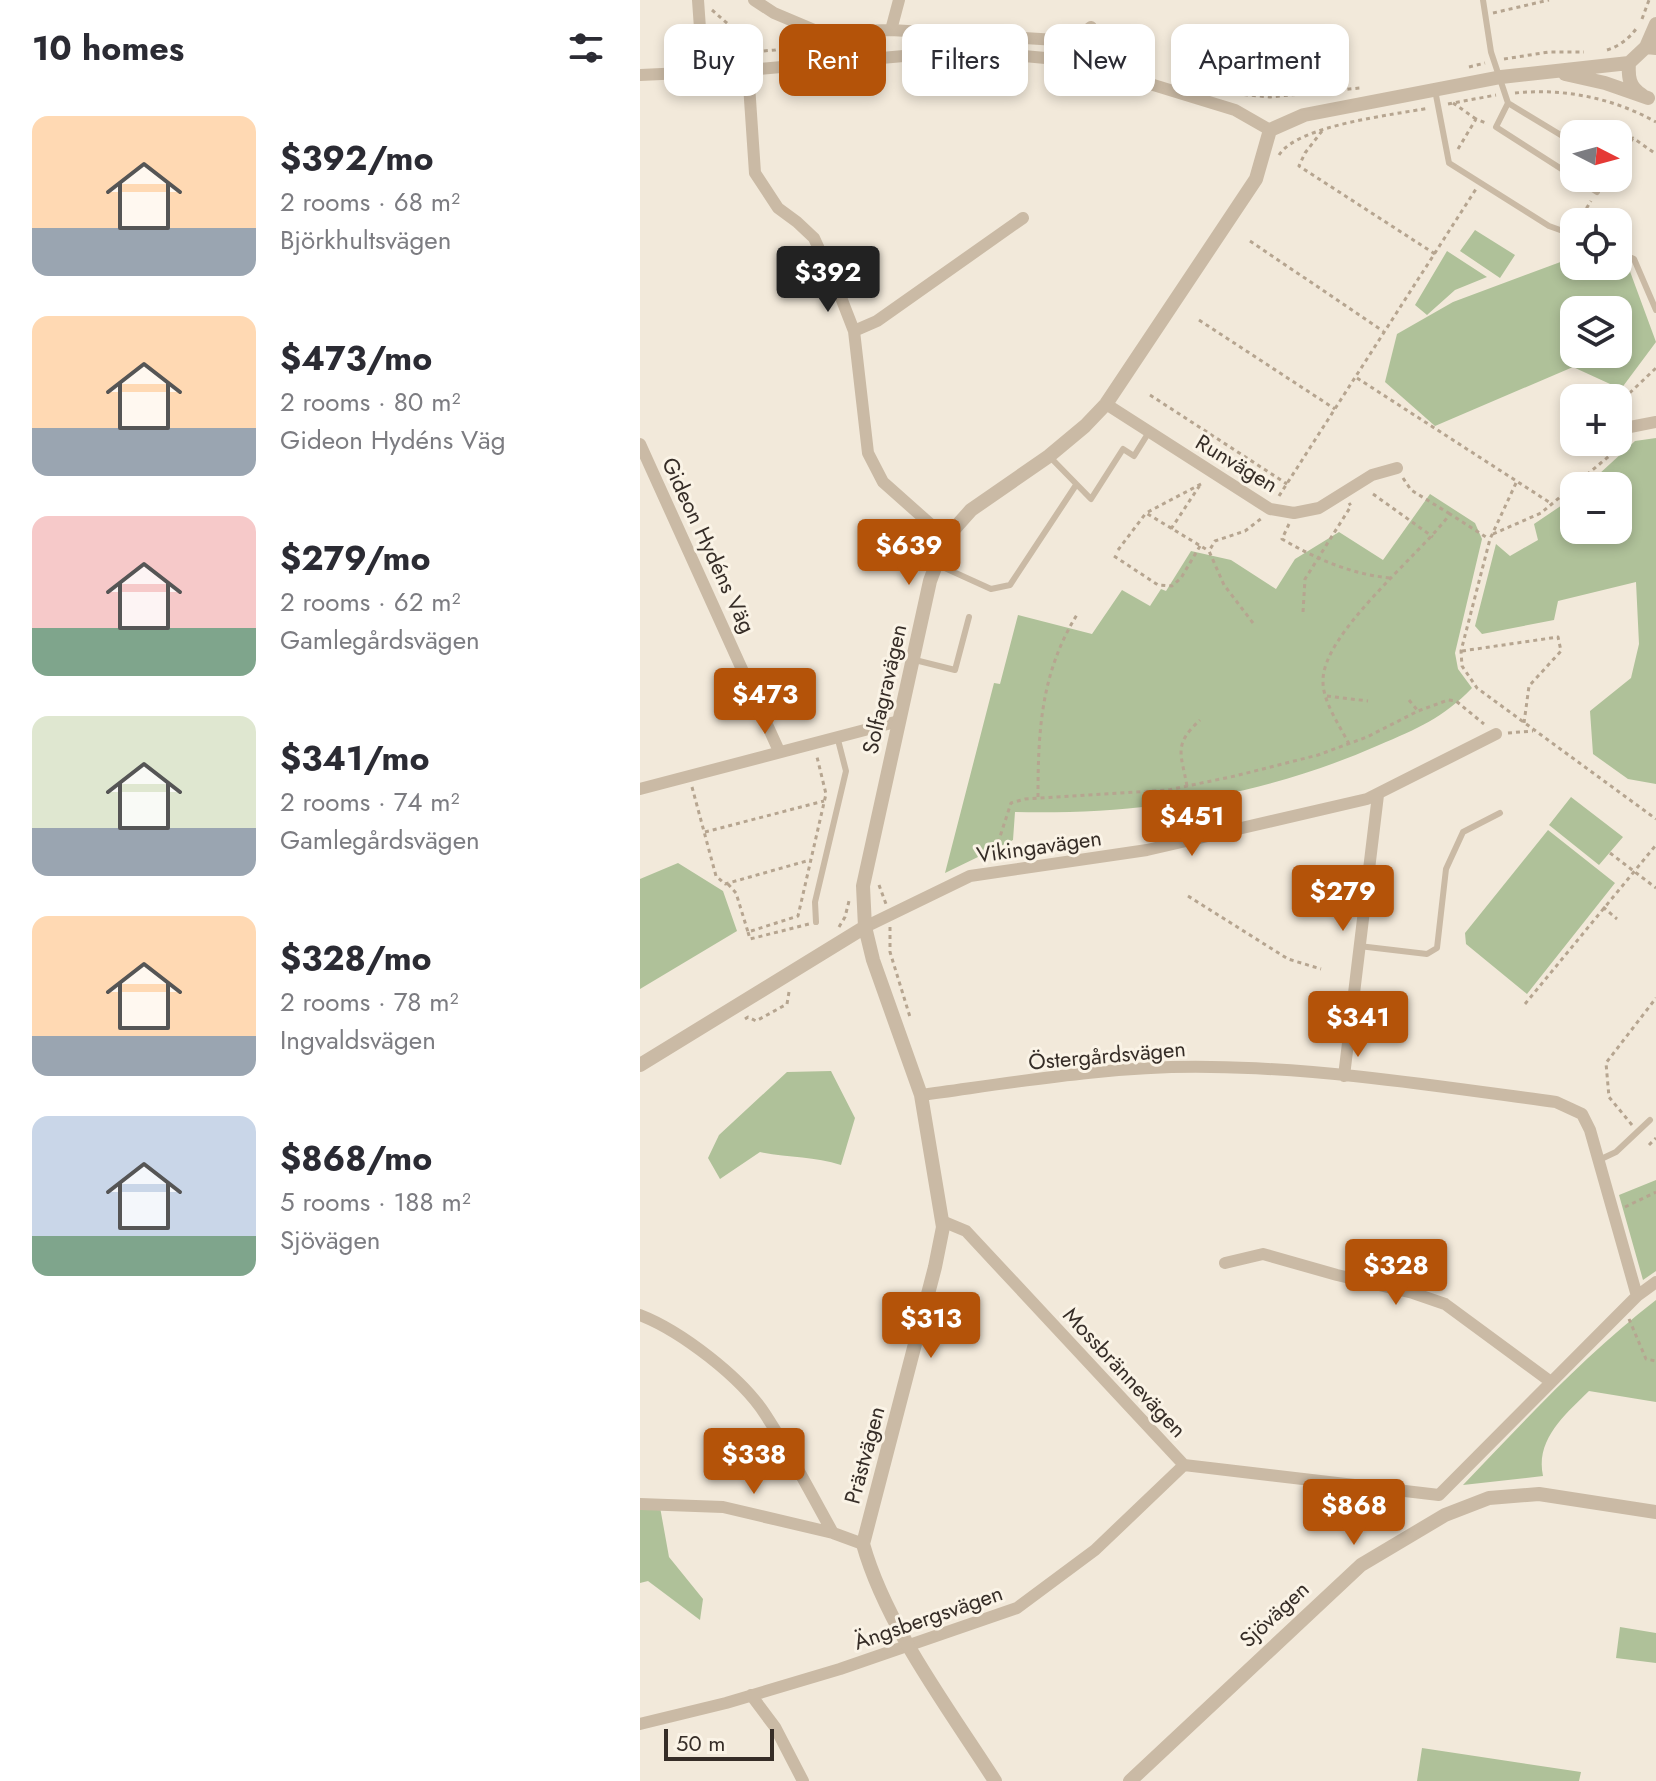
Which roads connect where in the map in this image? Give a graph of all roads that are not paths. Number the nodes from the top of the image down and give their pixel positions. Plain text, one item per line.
1 (754, 0) edge
2 (899, 0) edge
3 (1483, 0) edge
4 (702, 2) edge
5 (702, 24) edge
6 (1656, 24) edge
7 (891, 30) junction
8 (1044, 41) edge
9 (1651, 47) edge
10 (1629, 63) junction
11 (763, 69) edge
12 (1557, 72) junction
13 (664, 73) edge
14 (640, 75) edge
15 (1501, 77) junction
16 (1435, 90) junction
17 (750, 96) edge
18 (1654, 100) edge
19 (1508, 103) junction
20 (1270, 130) junction
21 (1560, 135) edge
22 (1560, 168) edge
23 (1023, 218) dead end
24 (1560, 230) edge
25 (1632, 258) edge
26 (1656, 310) edge
27 (854, 331) junction
28 (1106, 404) junction
29 (1656, 422) edge
30 (1632, 427) edge
31 (1149, 432) junction
32 (640, 444) edge
33 (1049, 456) junction
34 (1397, 468) road end
35 (1076, 485) junction
36 (946, 538) junction
37 (936, 564) junction
38 (969, 617) dead end
39 (913, 660) junction
40 (899, 721) junction
41 (1496, 734) road end
42 (837, 736) junction
43 (779, 751) junction
44 (640, 789) edge
45 (1378, 795) junction
46 (1500, 813) dead end
47 (816, 922) road end
48 (865, 927) junction
49 (1359, 946) junction
50 (640, 1065) edge
51 (1344, 1076) junction
52 (921, 1095) junction
53 (1650, 1120) dead end
54 (1599, 1160) junction
55 (942, 1221) junction
56 (1225, 1263) dead end
57 (1656, 1282) edge
58 (1637, 1296) junction
59 (640, 1315) edge
60 (1551, 1382) junction
61 (1184, 1465) junction
62 (640, 1504) edge
63 (1656, 1512) edge
64 (833, 1533) junction
65 (863, 1544) junction
66 (910, 1646) junction
67 (751, 1695) junction
68 (640, 1724) edge
69 (803, 1781) edge
70 (995, 1781) edge
71 (1130, 1781) edge

1 - 7 street
2 - 7 street
3 - 15 lane
4 - 5 street
6 - 9 street
7 - 8 street
9 - 10 street
10 - 12 street
10 - 18 street
11 - 20 street
12 - 15 street
12 - 18 street
13 - 14 street
15 - 16 street
15 - 19 lane
16 - 20 street
16 - 24 lane
17 - 27 street
19 - 21 lane
19 - 22 lane
20 - 28 street, Solfagravägen
23 - 27 street
25 - 26 lane
27 - 36 street
28 - 31 street, Runvägen
28 - 33 street, Solfagravägen
29 - 30 street
31 - 34 street, Runvägen
31 - 35 lane
32 - 43 street, Gideon Hydéns Väg
33 - 35 lane
33 - 36 street, Solfagravägen
35 - 37 lane
36 - 37 street, Solfagravägen
37 - 39 street, Solfagravägen
38 - 39 lane
39 - 40 street, Solfagravägen
40 - 42 street
40 - 48 street, Solfagravägen
41 - 45 street, Vikingavägen
42 - 43 street
42 - 47 lane
43 - 44 street
45 - 48 street, Vikingavägen
45 - 49 street
46 - 49 lane
48 - 50 street
48 - 52 street, Prästvägen
49 - 51 street
51 - 52 street, Östergårdsvägen
51 - 54 street, Östergårdsvägen
52 - 55 street, Prästvägen
53 - 54 lane
54 - 58 street, Östergårdsvägen
55 - 61 street, Mossbrännevägen
55 - 65 street, Prästvägen
56 - 60 street
57 - 58 street, Mossbrännevägen
58 - 60 street, Mossbrännevägen
59 - 64 street
60 - 61 street, Mossbrännevägen
61 - 66 street, Ängsbergsvägen
62 - 64 street
63 - 71 street, Sjövägen
64 - 65 street
65 - 66 street
66 - 67 street, Ängsbergsvägen
66 - 70 street
67 - 68 street, Ängsbergsvägen
67 - 69 street

